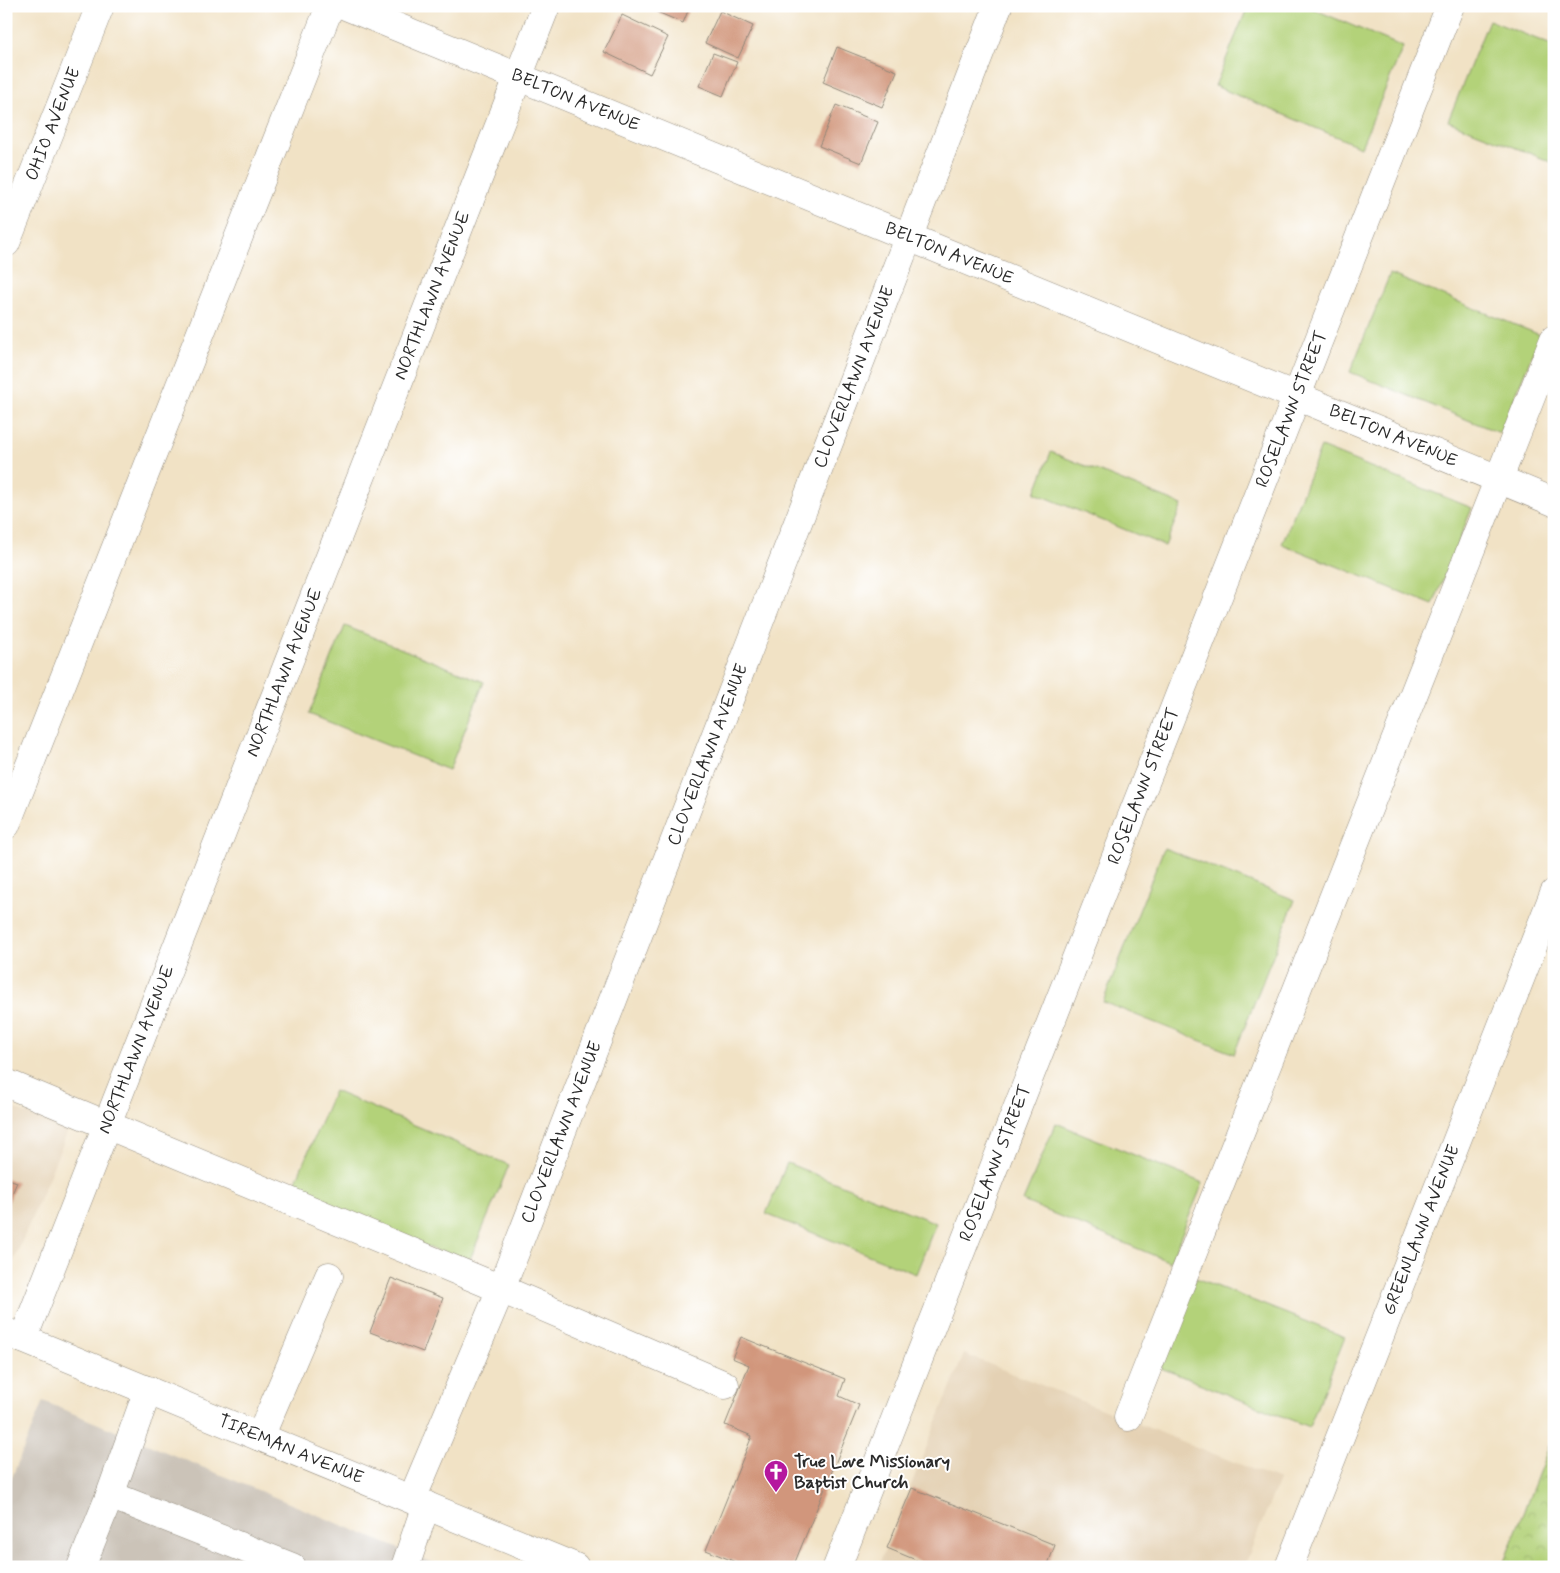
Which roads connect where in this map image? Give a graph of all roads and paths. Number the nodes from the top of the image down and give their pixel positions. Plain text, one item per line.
1 (100, 6) edge
2 (330, 6) edge
3 (346, 6) edge
4 (546, 6) edge
5 (998, 6) edge
6 (1450, 6) edge
7 (518, 76) junction
8 (908, 236) junction
9 (6, 244) edge
10 (1554, 339) edge
11 (1297, 396) junction
12 (1499, 479) junction
13 (1554, 502) edge
14 (6, 826) edge
15 (1554, 893) edge
16 (6, 1083) edge
17 (107, 1125) junction
18 (329, 1276) dead end
19 (501, 1289) junction
20 (15, 1335) edge
21 (725, 1385) dead end
22 (148, 1390) junction
23 (1128, 1417) dead end
24 (260, 1437) junction
25 (110, 1496) junction
26 (419, 1502) junction
27 (81, 1567) edge
28 (292, 1567) edge
29 (405, 1567) edge
30 (575, 1567) edge
31 (837, 1567) edge
32 (1289, 1567) edge

1 - 9 street, OHIO AVENUE
2 - 14 street
3 - 7 street, BELTON AVENUE
4 - 7 street, NORTHLAWN AVENUE
5 - 8 street, CLOVERLAWN AVENUE
6 - 11 street, ROSELAWN STREET
7 - 8 street, BELTON AVENUE
7 - 17 street, NORTHLAWN AVENUE
8 - 11 street, BELTON AVENUE
8 - 19 street, CLOVERLAWN AVENUE
10 - 12 street
11 - 12 street, BELTON AVENUE
11 - 31 street, ROSELAWN STREET
12 - 13 street, BELTON AVENUE
12 - 23 street
15 - 32 street, GREENLAWN AVENUE
16 - 17 street
17 - 19 street
17 - 20 street, NORTHLAWN AVENUE
18 - 24 street
19 - 21 street
19 - 26 street, CLOVERLAWN AVENUE
20 - 22 street, TIREMAN AVENUE
22 - 24 street, TIREMAN AVENUE
22 - 25 street
24 - 26 street, TIREMAN AVENUE
25 - 27 street
25 - 28 street
26 - 29 street, CLOVERLAWN AVENUE
26 - 30 street, TIREMAN AVENUE

